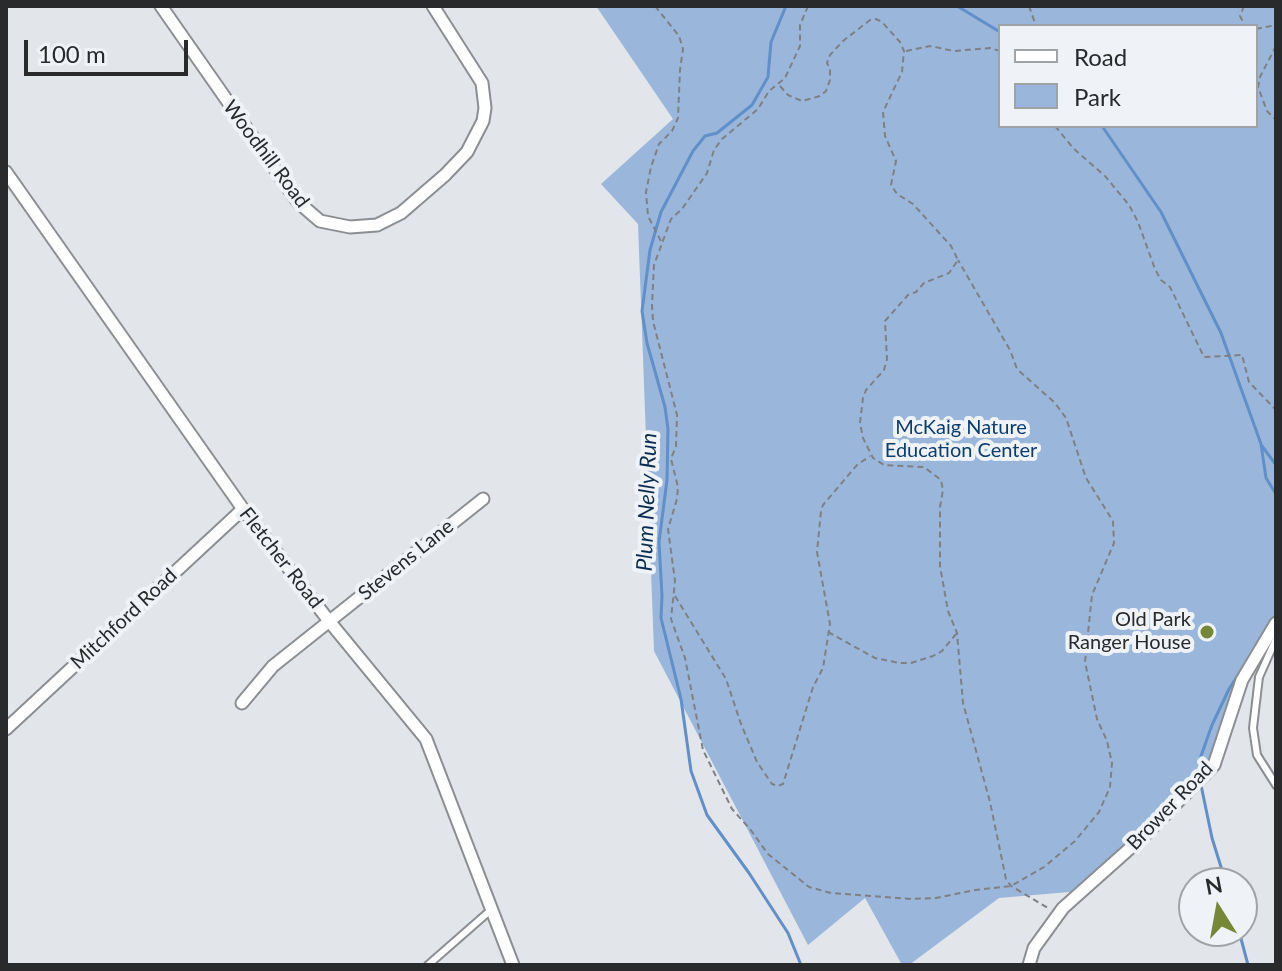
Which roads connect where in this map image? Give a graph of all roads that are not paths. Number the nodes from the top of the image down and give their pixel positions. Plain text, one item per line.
1 (161, 6) edge
2 (433, 6) edge
3 (6, 172) edge
4 (483, 499) dead end
5 (243, 509) junction
6 (329, 621) junction
7 (1275, 632) edge
8 (242, 703) dead end
9 (6, 729) edge
10 (1276, 785) edge
11 (492, 909) junction
12 (428, 965) edge
13 (513, 965) edge
14 (1029, 965) edge

1 - 2 street, Woodhill Road
3 - 5 street, Fletcher Road
4 - 6 street, Stevens Lane
5 - 6 street, Fletcher Road
5 - 9 street, Mitchford Road
6 - 8 street, Stevens Lane
6 - 11 street, Fletcher Road
7 - 10 lane
7 - 14 street, Brower Road
11 - 12 lane
11 - 13 street, Fletcher Road

